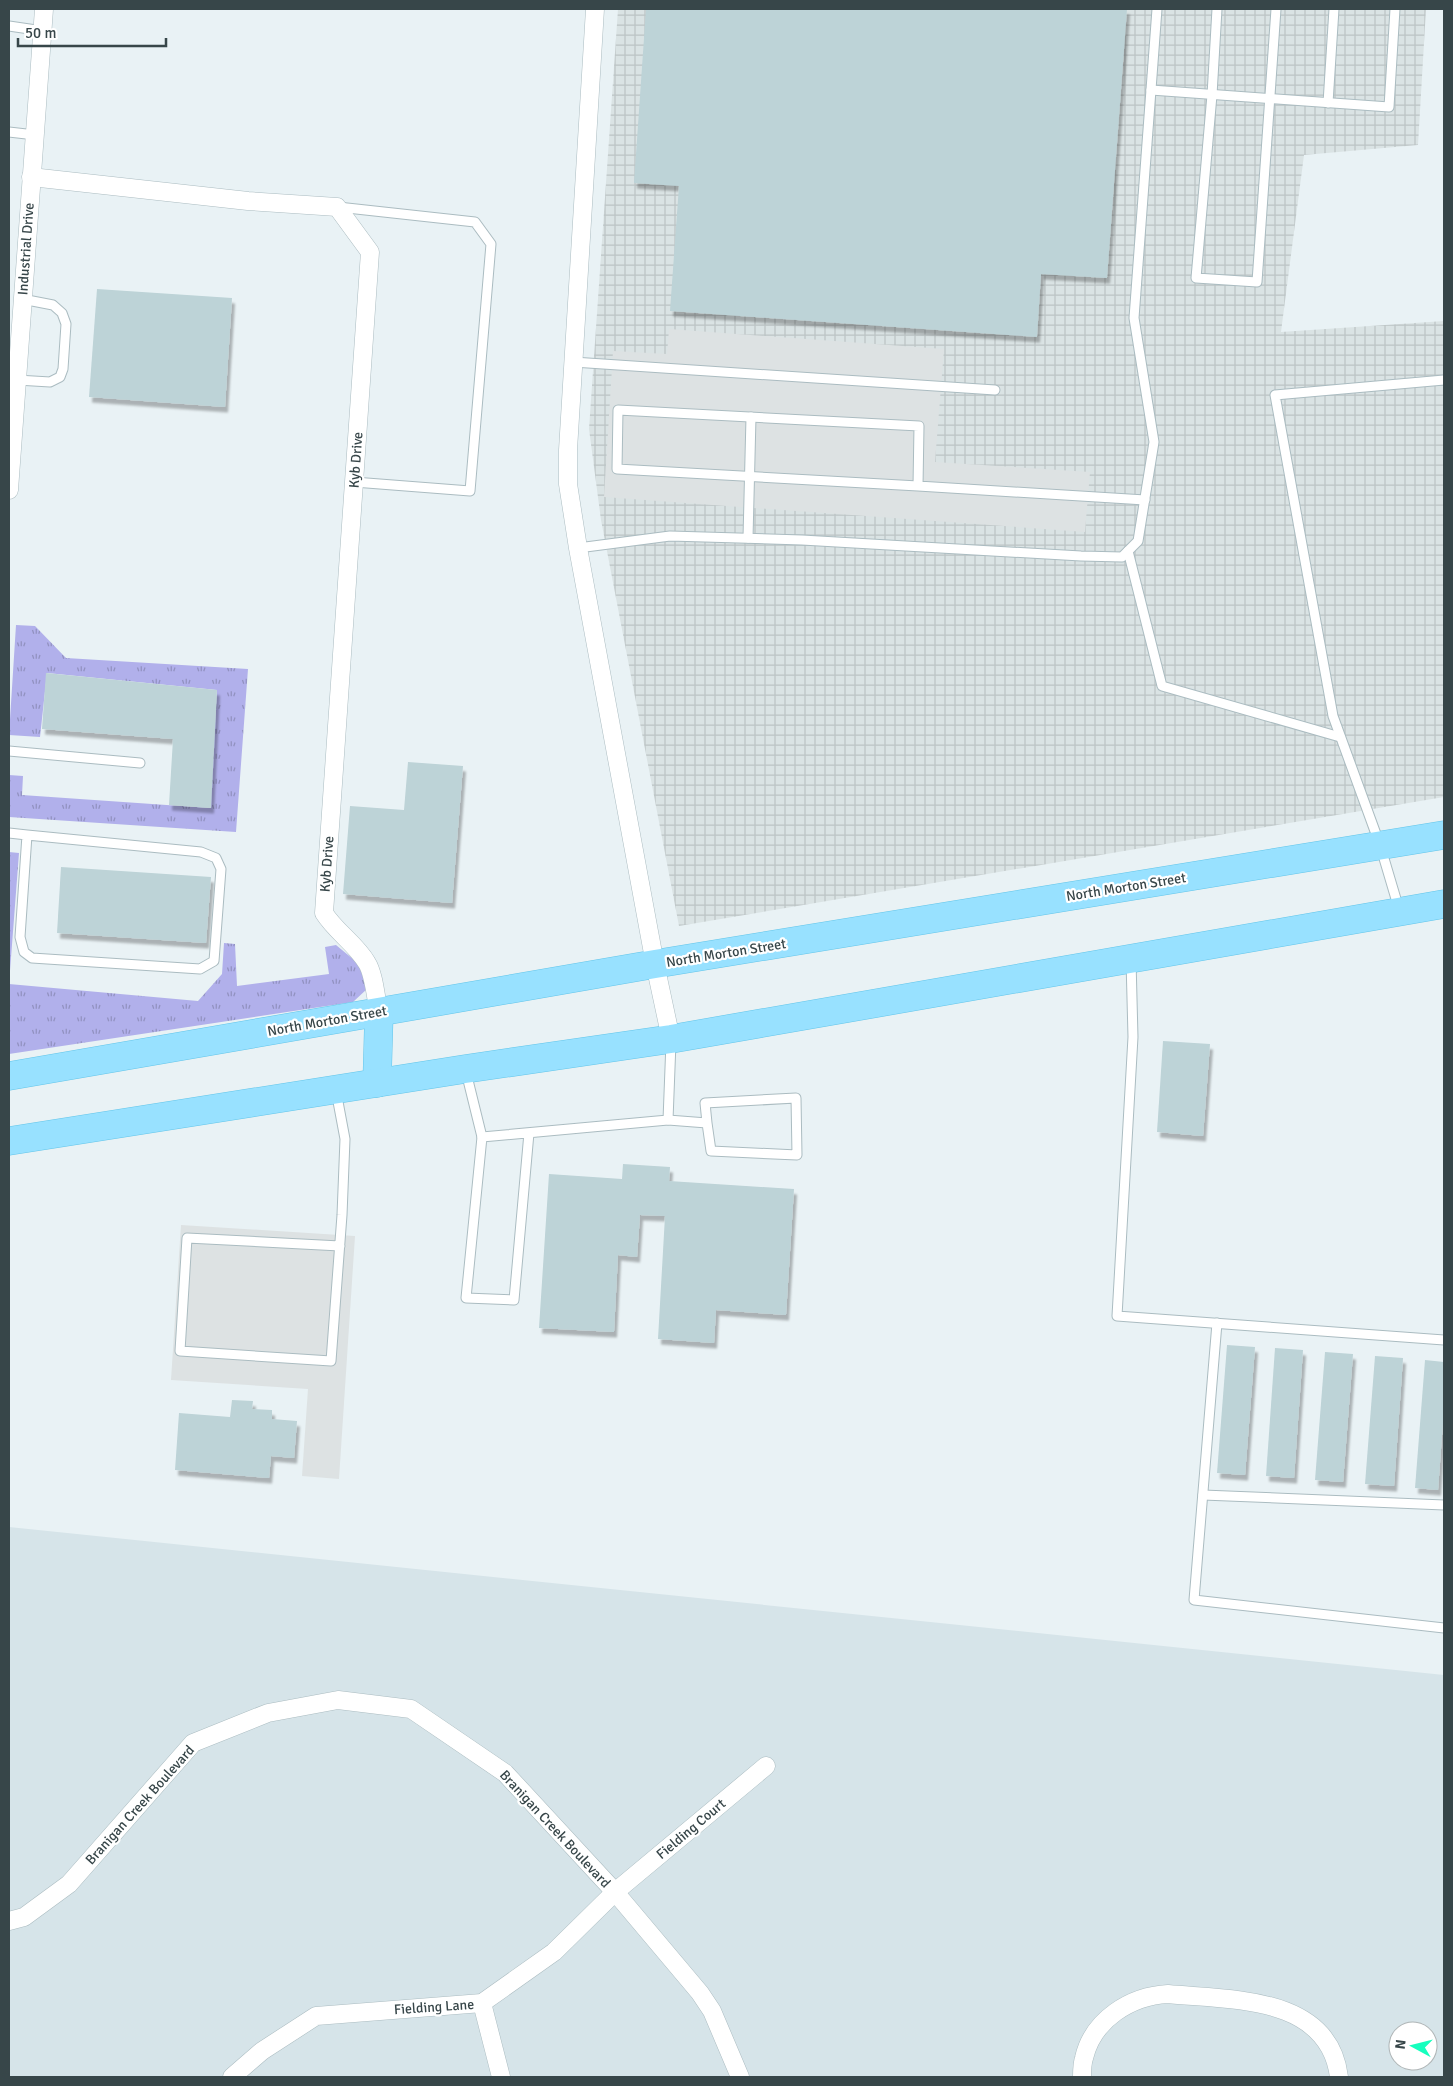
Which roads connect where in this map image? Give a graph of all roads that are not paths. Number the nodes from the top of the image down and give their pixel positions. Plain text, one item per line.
1 (44, 9) edge
2 (595, 9) edge
3 (1157, 9) edge
4 (1217, 9) edge
5 (1276, 9) edge
6 (1334, 9) edge
7 (1395, 9) edge
8 (9, 26) edge
9 (43, 31) junction
10 (1151, 90) junction
11 (1212, 94) junction
12 (1271, 99) junction
13 (1328, 103) junction
14 (9, 132) edge
15 (35, 135) junction
16 (31, 178) junction
17 (337, 207) junction
18 (22, 300) junction
19 (573, 362) junction
20 (17, 380) junction
21 (1444, 380) edge
22 (995, 390) dead end
23 (751, 417) junction
24 (750, 477) junction
25 (354, 482) junction
26 (918, 486) junction
27 (9, 490) edge
28 (1145, 500) junction
29 (748, 538) junction
30 (578, 548) junction
31 (1128, 551) junction
32 (1340, 737) junction
33 (9, 751) edge
34 (140, 763) dead end
35 (9, 834) edge
36 (27, 835) junction
37 (1444, 835) edge
38 (1380, 845) junction
39 (1444, 904) edge
40 (1400, 911) junction
41 (1131, 960) junction
42 (655, 964) junction
43 (379, 1013) junction
44 (672, 1039) junction
45 (465, 1069) junction
46 (9, 1076) edge
47 (377, 1083) junction
48 (336, 1089) junction
49 (668, 1120) junction
50 (707, 1123) junction
51 (529, 1132) junction
52 (482, 1137) junction
53 (9, 1141) edge
54 (340, 1246) junction
55 (1217, 1323) junction
56 (1444, 1340) edge
57 (1203, 1495) junction
58 (1444, 1505) edge
59 (1444, 1628) edge
60 (766, 1766) dead end
61 (615, 1892) junction
62 (9, 1921) edge
63 (482, 2004) junction
64 (232, 2077) edge
65 (501, 2077) edge
66 (740, 2077) edge
67 (1082, 2077) edge
68 (1339, 2077) edge

1 - 9 street, Industrial Drive
2 - 19 street
3 - 10 lane
4 - 11 lane
5 - 12 lane
6 - 13 lane
7 - 13 lane
8 - 9 lane
9 - 15 street, Industrial Drive
10 - 11 lane
10 - 28 lane
11 - 12 lane
11 - 12 lane
12 - 13 lane
14 - 15 lane
15 - 16 street, Industrial Drive
16 - 17 street
16 - 18 street, Industrial Drive
17 - 25 street, Kyb Drive
17 - 25 lane
18 - 20 street, Industrial Drive
18 - 20 lane
19 - 22 lane
19 - 30 street
20 - 27 street, Industrial Drive
21 - 32 lane
23 - 24 lane
23 - 24 lane
23 - 26 lane
24 - 26 lane
24 - 29 lane
25 - 43 street, Kyb Drive
26 - 28 lane
28 - 31 lane
29 - 30 lane
29 - 31 lane
30 - 42 street
31 - 32 lane
32 - 38 lane
33 - 34 lane
35 - 36 lane
36 - 36 lane
37 - 38 main road, North Morton Street
38 - 40 lane
38 - 42 main road, North Morton Street
39 - 40 main road
40 - 41 main road
41 - 44 main road
41 - 55 lane
42 - 43 main road, North Morton Street
42 - 44 street
43 - 46 main road, North Morton Street
43 - 47 main road
44 - 45 main road
44 - 49 lane
45 - 47 main road
45 - 52 lane
47 - 48 main road
48 - 53 main road
48 - 54 lane
49 - 50 lane
49 - 51 lane
50 - 50 lane
51 - 52 lane
51 - 52 lane
54 - 54 lane
55 - 56 lane
55 - 57 lane
57 - 58 lane
57 - 59 lane
60 - 61 street, Fielding Court
61 - 62 street, Branigan Creek Boulevard
61 - 63 street, Fielding Lane
61 - 66 street, Branigan Creek Boulevard
63 - 64 street, Fielding Lane
63 - 65 street
67 - 68 street

